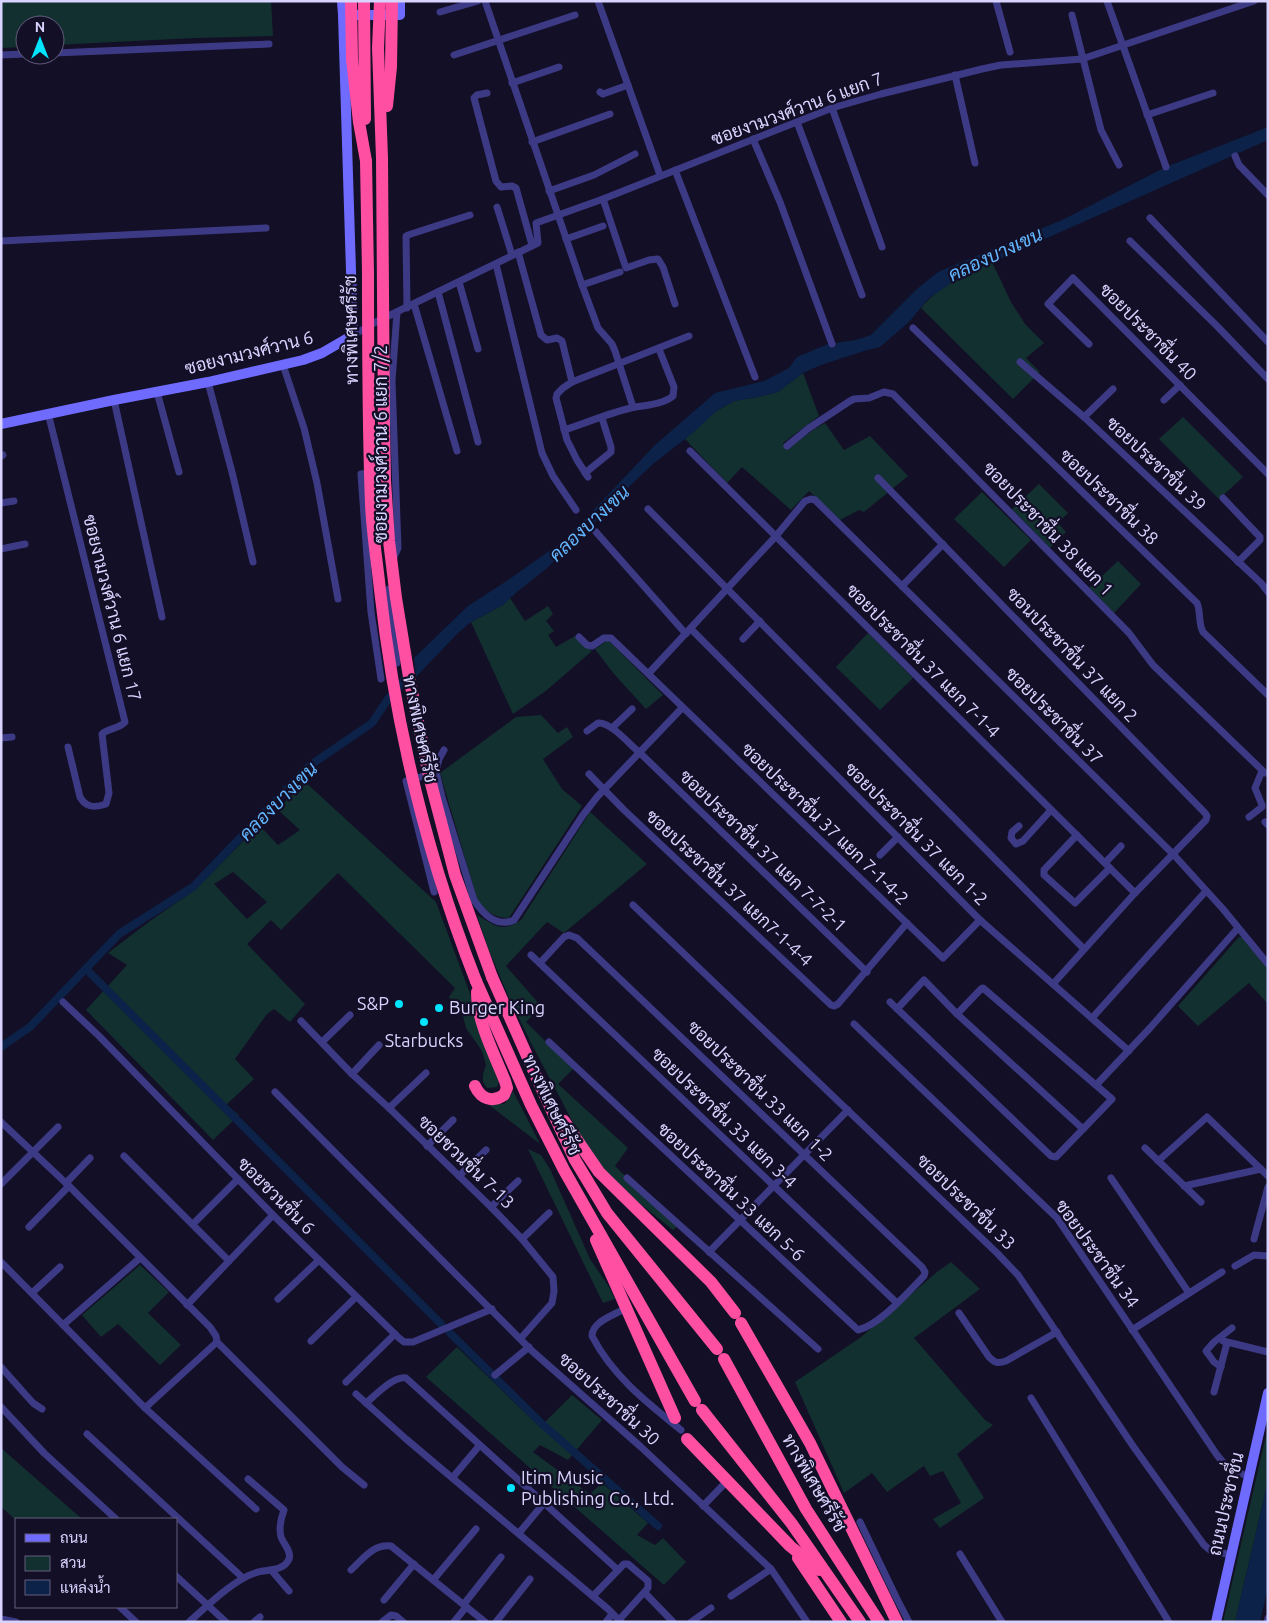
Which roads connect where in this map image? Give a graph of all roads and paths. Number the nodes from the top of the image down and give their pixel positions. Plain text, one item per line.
1 (342, 1) edge
2 (351, 1) edge
3 (364, 1) edge
4 (380, 1) edge
5 (392, 1) edge
6 (400, 1) edge
7 (478, 1) edge
8 (485, 1) edge
9 (598, 1) edge
10 (996, 1) edge
11 (1107, 1) edge
12 (1254, 1) edge
13 (440, 12) dead end
14 (1072, 14) dead end
15 (343, 15) junction
16 (575, 15) dead end
17 (498, 40) junction
18 (269, 44) dead end
19 (1123, 47) junction
20 (1010, 52) dead end
21 (65, 53) edge
22 (15, 54) edge
23 (1, 55) edge
24 (454, 55) dead end
25 (1082, 60) junction
26 (559, 66) dead end
27 (955, 75) junction
28 (512, 82) junction
29 (628, 86) junction
30 (600, 92) dead end
31 (1214, 92) dead end
32 (487, 93) dead end
33 (832, 108) junction
34 (610, 114) dead end
35 (1147, 116) junction
36 (796, 122) junction
37 (753, 139) junction
38 (532, 142) junction
39 (635, 154) dead end
40 (1235, 156) dead end
41 (382, 158) junction
42 (366, 161) junction
43 (975, 163) dead end
44 (1119, 165) dead end
45 (1166, 167) dead end
46 (675, 170) junction
47 (660, 175) junction
48 (550, 191) junction
49 (1268, 195) edge
50 (602, 199) junction
51 (497, 207) dead end
52 (470, 215) dead end
53 (558, 216) junction
54 (1150, 218) dead end
55 (603, 226) dead end
56 (266, 228) dead end
57 (566, 239) junction
58 (1, 241) edge
59 (1130, 241) dead end
60 (532, 245) junction
61 (882, 247) dead end
62 (515, 254) junction
63 (496, 264) junction
64 (620, 272) dead end
65 (459, 282) junction
66 (582, 285) junction
67 (438, 292) junction
68 (862, 295) dead end
69 (675, 304) dead end
70 (411, 306) junction
71 (397, 312) junction
72 (913, 328) dead end
73 (353, 335) junction
74 (689, 336) dead end
75 (1268, 342) edge
76 (832, 344) dead end
77 (1089, 344) dead end
78 (478, 349) dead end
79 (659, 349) junction
80 (1020, 362) dead end
81 (283, 365) junction
82 (619, 365) junction
83 (755, 377) dead end
84 (1268, 380) edge
85 (208, 382) junction
86 (572, 382) junction
87 (1180, 386) junction
88 (1113, 389) dead end
89 (157, 392) junction
90 (114, 400) junction
91 (1164, 400) dead end
92 (633, 407) junction
93 (48, 413) junction
94 (1084, 417) junction
95 (602, 418) junction
96 (1, 424) edge
97 (564, 430) junction
98 (478, 442) dead end
99 (787, 446) dead end
100 (457, 451) dead end
101 (690, 451) dead end
102 (394, 470) junction
103 (179, 472) dead end
104 (1268, 474) edge
105 (878, 478) dead end
106 (1222, 498) dead end
107 (14, 500) dead end
108 (1, 503) edge
109 (648, 509) dead end
110 (576, 510) dead end
111 (596, 532) dead end
112 (776, 536) junction
113 (25, 544) dead end
114 (943, 544) junction
115 (1, 549) edge
116 (253, 562) dead end
117 (1238, 562) junction
118 (902, 586) junction
119 (728, 588) junction
120 (1268, 592) edge
121 (338, 599) dead end
122 (162, 617) dead end
123 (760, 621) junction
124 (688, 631) junction
125 (579, 637) dead end
126 (743, 639) dead end
127 (397, 664) dead end
128 (649, 673) junction
129 (381, 679) dead end
130 (1268, 695) edge
131 (682, 708) junction
132 (632, 709) dead end
133 (612, 728) junction
134 (587, 731) dead end
135 (12, 736) dead end
136 (1, 738) edge
137 (68, 747) dead end
138 (444, 750) dead end
139 (639, 752) junction
140 (436, 772) junction
141 (1265, 772) edge
142 (589, 774) dead end
143 (605, 789) junction
144 (1051, 810) junction
145 (1249, 817) dead end
146 (1019, 826) dead end
147 (1077, 835) junction
148 (898, 837) junction
149 (1121, 846) dead end
150 (1173, 854) junction
151 (880, 855) dead end
152 (1107, 865) junction
153 (1206, 891) junction
154 (434, 892) dead end
155 (1135, 893) junction
156 (633, 906) dead end
157 (980, 920) junction
158 (907, 923) junction
159 (1238, 928) junction
160 (1084, 949) junction
161 (531, 955) dead end
162 (540, 963) junction
163 (1268, 964) edge
164 (867, 972) junction
165 (477, 983) junction
166 (1053, 984) junction
167 (63, 1002) dead end
168 (890, 1002) dead end
169 (897, 1009) junction
170 (957, 1014) junction
171 (350, 1015) dead end
172 (1092, 1018) junction
173 (301, 1021) dead end
174 (854, 1024) dead end
175 (322, 1042) junction
176 (549, 1042) dead end
177 (379, 1045) dead end
178 (1129, 1051) junction
179 (426, 1072) dead end
180 (352, 1074) junction
181 (1097, 1084) junction
182 (475, 1086) dead end
183 (540, 1086) junction
184 (275, 1092) dead end
185 (389, 1108) junction
186 (848, 1110) junction
187 (453, 1120) dead end
188 (1, 1122) edge
189 (58, 1127) dead end
190 (1083, 1129) junction
191 (427, 1146) junction
192 (1145, 1148) dead end
193 (486, 1150) dead end
194 (33, 1153) junction
195 (805, 1155) junction
196 (124, 1156) dead end
197 (90, 1158) dead end
198 (1158, 1161) junction
199 (1261, 1169) junction
200 (564, 1170) junction
201 (459, 1176) junction
202 (1268, 1176) edge
203 (627, 1178) dead end
204 (1112, 1178) dead end
205 (238, 1179) junction
206 (518, 1181) dead end
207 (1, 1184) edge
208 (67, 1185) junction
209 (1184, 1186) junction
210 (774, 1187) junction
211 (1268, 1187) edge
212 (1201, 1202) dead end
213 (491, 1207) junction
214 (549, 1213) dead end
215 (273, 1215) junction
216 (740, 1220) junction
217 (193, 1224) junction
218 (29, 1226) dead end
219 (522, 1239) junction
220 (1254, 1239) dead end
221 (709, 1252) junction
222 (1268, 1256) edge
223 (140, 1258) junction
224 (319, 1260) junction
225 (229, 1261) junction
226 (2, 1263) edge
227 (1235, 1266) dead end
228 (60, 1267) dead end
229 (1222, 1272) dead end
230 (32, 1293) junction
231 (1190, 1293) junction
232 (356, 1297) junction
233 (278, 1299) dead end
234 (897, 1303) junction
235 (187, 1305) junction
236 (626, 1308) junction
237 (492, 1309) junction
238 (959, 1314) dead end
239 (63, 1325) junction
240 (1232, 1328) dead end
241 (1132, 1330) junction
242 (1057, 1332) junction
243 (395, 1334) junction
244 (521, 1338) junction
245 (1220, 1338) junction
246 (311, 1341) dead end
247 (216, 1342) junction
248 (1227, 1343) junction
249 (529, 1348) junction
250 (818, 1349) dead end
251 (1268, 1352) edge
252 (1, 1367) edge
253 (1221, 1367) junction
254 (495, 1375) dead end
255 (346, 1382) dead end
256 (1214, 1392) dead end
257 (1268, 1393) edge
258 (356, 1394) dead end
259 (1032, 1398) dead end
260 (366, 1403) junction
261 (1, 1407) edge
262 (145, 1408) junction
263 (42, 1410) dead end
264 (681, 1429) junction
265 (88, 1434) dead end
266 (479, 1446) junction
267 (1249, 1476) junction
268 (453, 1478) junction
269 (248, 1479) dead end
270 (728, 1480) junction
271 (364, 1485) dead end
272 (544, 1503) junction
273 (703, 1506) junction
274 (256, 1509) dead end
275 (115, 1518) edge
276 (860, 1522) dead end
277 (476, 1529) dead end
278 (519, 1534) junction
279 (790, 1546) junction
280 (960, 1554) dead end
281 (1231, 1555) junction
282 (501, 1557) dead end
283 (414, 1564) junction
284 (771, 1569) junction
285 (351, 1570) dead end
286 (618, 1570) junction
287 (272, 1571) junction
288 (178, 1578) edge
289 (243, 1578) junction
290 (434, 1579) junction
291 (530, 1579) dead end
292 (831, 1580) junction
293 (289, 1591) dead end
294 (645, 1593) junction
295 (592, 1596) junction
296 (731, 1596) dead end
297 (384, 1600) dead end
298 (208, 1605) junction
299 (465, 1606) junction
300 (121, 1608) edge
301 (711, 1608) dead end
302 (1, 1619) edge
303 (617, 1619) edge
304 (16, 1622) edge
305 (136, 1622) edge
306 (189, 1622) edge
307 (226, 1622) edge
308 (382, 1622) edge
309 (403, 1622) edge
310 (454, 1622) edge
311 (484, 1622) edge
312 (496, 1622) edge
313 (606, 1622) edge
314 (673, 1622) edge
315 (691, 1622) edge
316 (807, 1622) edge
317 (841, 1622) edge
318 (860, 1622) edge
319 (879, 1622) edge
320 (897, 1622) edge
321 (909, 1622) edge
322 (1002, 1622) edge
323 (1169, 1622) edge
324 (1216, 1622) edge

1 - 15 street
2 - 42 highway, bridge
3 - 42 highway, ทางพิเศษศรีรัช, bridge
4 - 41 highway, ทางพิเศษศรีรัช, bridge
5 - 41 highway, bridge
6 - 15 street
7 - 13 street
8 - 17 street
9 - 29 street
10 - 20 street
11 - 19 street
12 - 19 street, ซอยงามวงศ์วาน 6 แยก 7
14 - 25 street
15 - 73 street
16 - 17 street
17 - 24 street
17 - 28 street
18 - 21 street
19 - 25 street, ซอยงามวงศ์วาน 6 แยก 7
19 - 35 street
22 - 23 street
25 - 27 street, ซอยงามวงศ์วาน 6 แยก 7
25 - 44 street
26 - 28 street
27 - 33 street, ซอยงามวงศ์วาน 6 แยก 7
27 - 43 street
28 - 38 street
29 - 30 street
29 - 47 street
31 - 35 street
32 - 60 street
33 - 36 street, ซอยงามวงศ์วาน 6 แยก 7
33 - 61 street
34 - 38 street
35 - 45 street
36 - 37 street, ซอยงามวงศ์วาน 6 แยก 7
36 - 68 street
37 - 46 street, ซอยงามวงศ์วาน 6 แยก 7
37 - 76 street
38 - 48 street
39 - 48 street
40 - 49 street
41 - 183 highway, ทางพิเศษศรีรัช, bridge
42 - 165 highway, ทางพิเศษศรีรัช, bridge
46 - 47 street, ซอยงามวงศ์วาน 6 แยก 7
46 - 83 street
47 - 50 street, ซอยงามวงศ์วาน 6 แยก 7
48 - 53 street
50 - 53 street, ซอยงามวงศ์วาน 6 แยก 7
50 - 69 street
51 - 62 street
52 - 70 street
53 - 57 street
53 - 60 street, ซอยงามวงศ์วาน 6 แยก 7
54 - 75 street
55 - 57 street
56 - 58 street
57 - 66 street
59 - 84 street
60 - 62 street
62 - 63 street
62 - 86 street
63 - 65 street
63 - 110 street
64 - 66 street
65 - 67 street
65 - 78 street
66 - 82 street
67 - 70 street
67 - 98 street
70 - 71 street
70 - 100 street
71 - 73 street
71 - 102 street, ซอยงามวงศ์วาน 6 แยก 7/2
72 - 130 street, ซอยประชาชื่น 38
73 - 81 street, ซอยงามวงศ์วาน 6
74 - 79 street
77 - 87 street, ซอยประชาชื่น 40
79 - 82 street
79 - 92 street
80 - 94 street, ซอยประชาชื่น 39
81 - 85 street, ซอยงามวงศ์วาน 6
81 - 121 street
82 - 86 street
82 - 92 street
85 - 89 street, ซอยงามวงศ์วาน 6
85 - 116 street
86 - 97 street
87 - 91 street
87 - 104 street, ซอยประชาชื่น 40
88 - 94 street
89 - 90 street, ซอยงามวงศ์วาน 6
89 - 103 street
90 - 93 street, ซอยงามวงศ์วาน 6
90 - 122 street
92 - 95 street
93 - 96 street, ซอยงามวงศ์วาน 6
93 - 137 street, ซอยงามวงศ์วาน 6 แยก 17
94 - 117 street, ซอยประชาชื่น 39
95 - 97 street
95 - 97 street
99 - 141 street, ซอยประชาชื่น 38 แยก 1
101 - 112 street, ซอยประชาชื่น 37 แยก 7-1-4
102 - 127 street, ซอยงามวงศ์วาน 6 แยก 7/2
102 - 129 street
105 - 114 street, ซอนประชาชื่น 37 แยก 2
106 - 117 street
107 - 108 street
109 - 119 street
111 - 124 street, ซอยประชาชื่น 37 แยก 1-2
112 - 118 street, ซอยประชาชื่น 37
112 - 119 street
112 - 144 street, ซอยประชาชื่น 37 แยก 7-1-4
113 - 115 street
114 - 118 street
114 - 150 street, ซอนประชาชื่น 37 แยก 2
117 - 120 street, ซอยประชาชื่น 39
118 - 150 street, ซอยประชาชื่น 37
119 - 123 street
119 - 124 street
123 - 126 street
123 - 160 street
124 - 128 street
124 - 148 street, ซอยประชาชื่น 37 แยก 1-2
125 - 128 street, ซอยประชาชื่น 37 แยก 7-1-4-2
128 - 131 street, ซอยประชาชื่น 37 แยก 7-1-4-2
131 - 139 street
131 - 158 street, ซอยประชาชื่น 37 แยก 7-1-4-2
132 - 133 street
133 - 134 street
133 - 139 street, ซอยประชาชื่น 37 แยก 7-7-2-1
135 - 136 street
138 - 140 street
139 - 143 street
139 - 164 street, ซอยประชาชื่น 37 แยก 7-7-2-1
140 - 143 street
140 - 154 street
141 - 145 street
142 - 143 street, ซอยประชาชื่น 37 แยก7-1-4-4
143 - 164 street, ซอยประชาชื่น 37 แยก7-1-4-4
144 - 146 street
144 - 147 street, ซอยประชาชื่น 37 แยก 7-1-4
147 - 152 street, ซอยประชาชื่น 37 แยก 7-1-4
147 - 152 street
148 - 151 street
148 - 157 street, ซอยประชาชื่น 37 แยก 1-2
149 - 152 street
150 - 153 street, ซอยประชาชื่น 37
150 - 155 street
152 - 155 street, ซอยประชาชื่น 37 แยก 7-1-4
153 - 159 street, ซอยประชาชื่น 37
153 - 172 street
155 - 160 street
156 - 186 street, ซอยประชาชื่น 33
157 - 158 street, ซอยประชาชื่น 37 แยก 7-1-4-2
157 - 166 street, ซอยประชาชื่น 37 แยก 1-2
158 - 164 street
159 - 163 street, ซอยประชาชื่น 37
159 - 178 street
160 - 166 street
161 - 162 street, ซอยประชาชื่น 33 แยก 3-4
162 - 195 street, ซอยประชาชื่น 33 แยก 1-2
162 - 210 street, ซอยประชาชื่น 33 แยก 3-4
165 - 182 highway
165 - 200 highway, ทางพิเศษศรีรัช
166 - 172 street, ซอยประชาชื่น 37 แยก 1-2
167 - 205 street, ซอยชวนชื่น 6
168 - 169 street
169 - 170 street
169 - 190 street
170 - 181 street
170 - 190 street
171 - 175 street
172 - 178 street, ซอยประชาชื่น 37 แยก 1-2
173 - 175 street, ซอยชวนชื่น 7-13
174 - 241 street, ซอยประชาชื่น 34
175 - 180 street, ซอยชวนชื่น 7-13
176 - 216 street, ซอยประชาชื่น 33 แยก 5-6
177 - 180 street
178 - 181 street
179 - 185 street
180 - 185 street, ซอยชวนชื่น 7-13
181 - 190 street
183 - 319 highway, ทางพิเศษศรีรัช
183 - 320 highway
184 - 237 street, ซอยประชาชื่น 30
185 - 191 street, ซอยชวนชื่น 7-13
186 - 195 street
186 - 242 street, ซอยประชาชื่น 33
187 - 191 street
188 - 194 street
189 - 194 street
191 - 201 street, ซอยชวนชื่น 7-13
192 - 198 street
193 - 201 street
194 - 207 street
194 - 208 street
195 - 210 street
195 - 234 street, ซอยประชาชื่น 33 แยก 1-2
196 - 217 street
197 - 208 street
198 - 199 street
198 - 209 street
199 - 202 street
199 - 209 street
200 - 236 highway
200 - 292 highway, ทางพิเศษศรีรัช
201 - 213 street, ซอยชวนชื่น 7-13
203 - 221 street
204 - 231 street
205 - 215 street, ซอยชวนชื่น 6
205 - 217 street
206 - 213 street
208 - 218 street
208 - 223 street
209 - 212 street
210 - 216 street
210 - 234 street, ซอยประชาชื่น 33 แยก 3-4
211 - 220 street
213 - 219 street, ซอยชวนชื่น 7-13
214 - 219 street
215 - 224 street, ซอยชวนชื่น 6
215 - 225 street
216 - 221 street
216 - 234 street, ซอยประชาชื่น 33 แยก 5-6
217 - 225 street
219 - 244 street, ซอยชวนชื่น 7-13
221 - 250 street
222 - 227 street
223 - 235 street
223 - 239 street
224 - 232 street, ซอยชวนชื่น 6
224 - 233 street
225 - 235 street
226 - 230 street
228 - 230 street
229 - 231 street
230 - 239 street
231 - 241 street
232 - 243 street, ซอยชวนชื่น 6
232 - 246 street
235 - 247 street
236 - 264 highway
236 - 264 street
237 - 243 street, ซอยชวนชื่น 6
237 - 244 street, ซอยประชาชื่น 30
238 - 242 street
239 - 262 street
240 - 245 street
241 - 267 street, ซอยประชาชื่น 34
242 - 281 street, ซอยประชาชื่น 33
243 - 255 street
244 - 249 street, ซอยประชาชื่น 30
245 - 248 street
245 - 253 street
247 - 262 street
247 - 271 street
248 - 251 street
248 - 253 street
249 - 254 street
249 - 273 street, ซอยประชาชื่น 30
252 - 263 street
253 - 256 street
257 - 267 street, ถนนประชาชื่น
258 - 260 street
259 - 323 street
260 - 266 street
260 - 268 street
261 - 275 street
262 - 274 street
264 - 270 highway
265 - 289 street
266 - 268 street
266 - 272 street
267 - 281 street, ถนนประชาชื่น
268 - 278 street
269 - 287 street
270 - 273 street
270 - 279 highway
272 - 278 street
272 - 286 street
273 - 284 street, ซอยประชาชื่น 30
276 - 321 street
277 - 290 street
278 - 295 street
279 - 292 highway
279 - 317 highway
280 - 322 street
281 - 324 street, ถนนประชาชื่น
282 - 299 street
283 - 285 street
283 - 290 street
283 - 297 street
284 - 296 street
284 - 316 street, ซอยประชาชื่น 30
286 - 294 street
286 - 295 street
287 - 289 street
287 - 293 street
288 - 298 street
289 - 298 street
290 - 299 street
291 - 312 street
292 - 318 highway, ทางพิเศษศรีรัช
294 - 303 street
294 - 314 street
295 - 303 street
298 - 306 street
298 - 307 street
299 - 310 street
299 - 311 street
300 - 305 street
301 - 315 street
302 - 304 street
303 - 313 street
308 - 309 street

